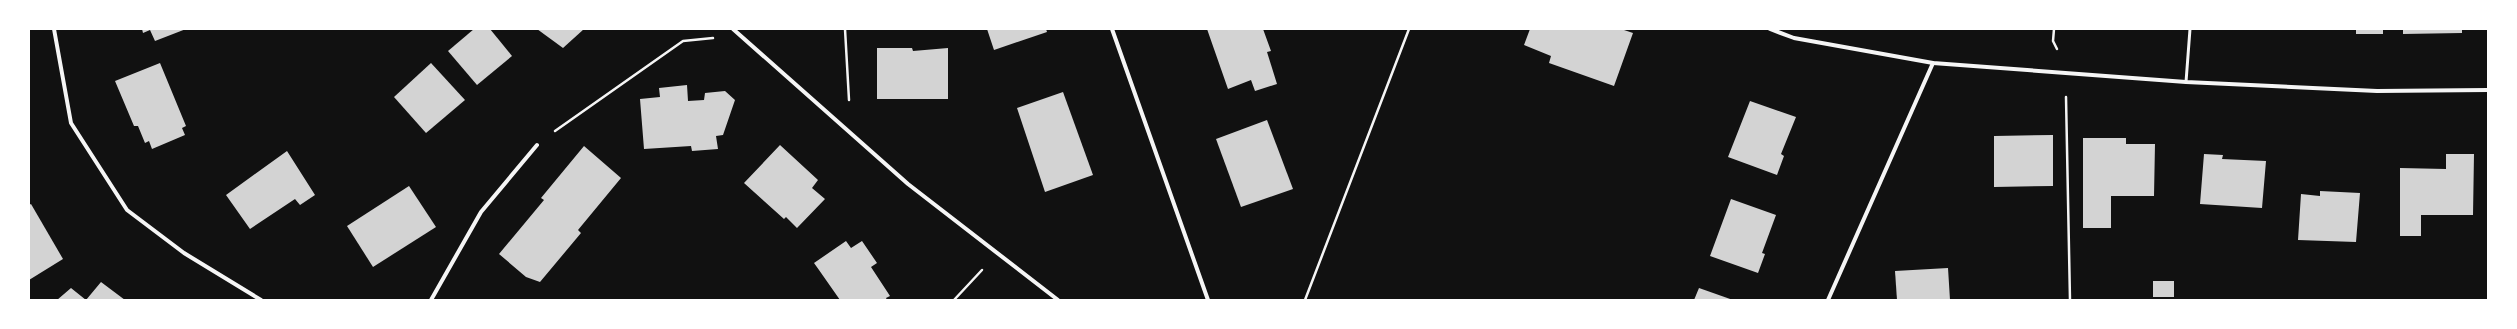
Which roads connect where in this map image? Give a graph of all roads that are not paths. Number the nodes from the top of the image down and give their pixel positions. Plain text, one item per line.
1 (54, 29) edge
2 (733, 29) edge
3 (1112, 29) edge
4 (1770, 29) edge
5 (2190, 29) edge
6 (1933, 63) junction
7 (2186, 82) junction
8 (2488, 90) edge
9 (537, 145) road end
10 (261, 300) edge
11 (431, 300) edge
12 (1058, 300) edge
13 (1208, 300) edge
14 (1828, 300) edge

1 - 10 street
2 - 12 street
3 - 13 street
4 - 6 street
5 - 7 lane
6 - 7 street
6 - 14 street
7 - 8 street
9 - 11 street

